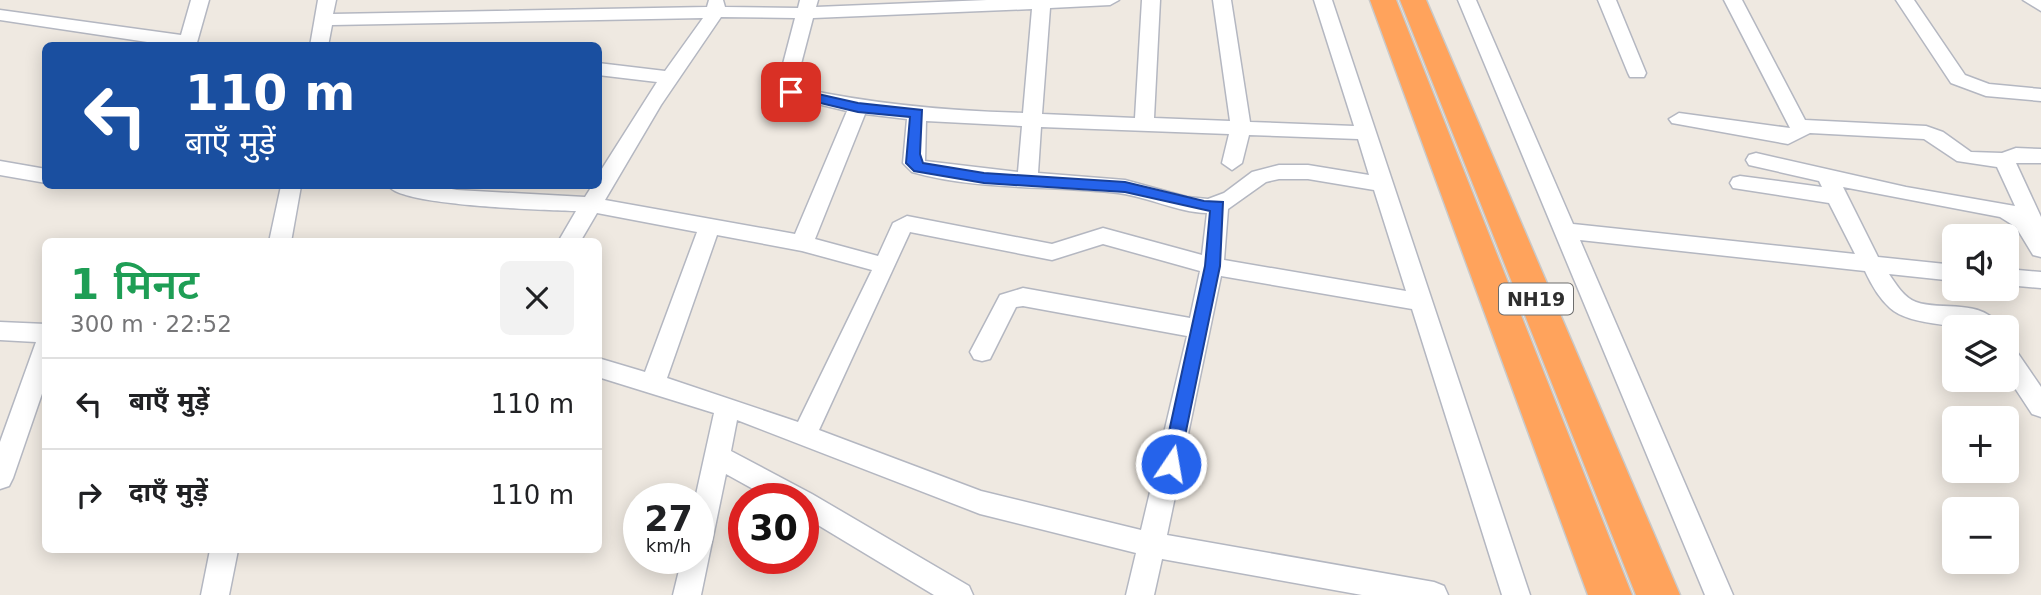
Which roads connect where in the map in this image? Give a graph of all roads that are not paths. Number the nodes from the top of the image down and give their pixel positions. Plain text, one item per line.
1 (200, 0) edge
2 (327, 0) edge
3 (1110, 0) edge
4 (1152, 0) edge
5 (1222, 0) edge
6 (1322, 0) edge
7 (1466, 0) edge
8 (1607, 0) edge
9 (1733, 0) edge
10 (1905, 0) edge
11 (2032, 0) edge
12 (1042, 1) edge
13 (1399, 1) edge
14 (928, 4) edge
15 (716, 6) edge
16 (808, 6) edge
17 (2041, 6) edge
18 (630, 7) edge
19 (4, 19) edge
20 (324, 20) junction
21 (172, 42) edge
22 (188, 42) edge
23 (320, 42) edge
24 (602, 69) edge
25 (1637, 73) dead end
26 (669, 77) junction
27 (2041, 95) edge
28 (858, 107) junction
29 (917, 113) junction
30 (1679, 119) dead end
31 (1030, 120) junction
32 (1144, 123) junction
33 (1800, 126) junction
34 (1241, 127) junction
35 (1366, 133) junction
36 (2041, 156) edge
37 (1756, 160) dead end
38 (2004, 160) junction
39 (1232, 163) dead end
40 (0, 168) edge
41 (42, 175) edge
42 (1827, 176) junction
43 (1027, 181) junction
44 (1740, 183) dead end
45 (1383, 184) junction
46 (602, 188) edge
47 (290, 189) edge
48 (436, 189) edge
49 (602, 189) edge
50 (461, 191) edge
51 (1838, 197) junction
52 (592, 205) junction
53 (1218, 206) junction
54 (2033, 223) edge
55 (710, 226) junction
56 (1564, 231) junction
57 (282, 238) edge
58 (571, 238) edge
59 (802, 243) junction
60 (2041, 249) edge
61 (1873, 265) junction
62 (885, 266) junction
63 (1212, 266) junction
64 (1942, 272) edge
65 (2019, 278) edge
66 (2041, 280) edge
67 (1422, 302) junction
68 (1954, 315) edge
69 (1200, 329) junction
70 (0, 331) edge
71 (42, 333) edge
72 (982, 352) dead end
73 (42, 357) edge
74 (602, 368) edge
75 (2019, 374) edge
76 (653, 382) junction
77 (728, 406) junction
78 (2041, 407) edge
79 (804, 435) junction
80 (718, 457) junction
81 (0, 478) edge
82 (712, 483) edge
83 (766, 483) edge
84 (819, 512) edge
85 (1154, 545) junction
86 (223, 553) edge
87 (692, 574) edge
88 (1353, 587) edge
89 (215, 595) edge
90 (687, 595) edge
91 (959, 595) edge
92 (1140, 595) edge
93 (1434, 595) edge
94 (1516, 595) edge
95 (1610, 595) edge
96 (1658, 595) edge
97 (1719, 595) edge

1 - 22 street
2 - 20 street
3 - 12 street
4 - 32 street
5 - 34 street
6 - 35 street
7 - 56 street
8 - 25 street
9 - 33 street
10 - 27 street
11 - 17 street
12 - 14 street
12 - 31 street
13 - 95 highway, NH19
13 - 96 highway, NH19
14 - 16 street
15 - 16 street
15 - 18 street
15 - 26 street
16 - 28 street
18 - 20 street
19 - 21 street
20 - 23 street
24 - 26 street
26 - 46 street
28 - 29 street
28 - 59 street
29 - 31 street
29 - 43 street
30 - 33 street
31 - 32 street
31 - 43 street
32 - 34 street
33 - 38 street
34 - 35 street
34 - 39 street
35 - 45 street
36 - 38 street
37 - 42 street
38 - 54 street
40 - 41 street
42 - 51 street
42 - 54 street
43 - 53 street
44 - 51 street
45 - 53 street
45 - 67 street
47 - 57 street
48 - 50 street
49 - 52 street
50 - 52 street
51 - 61 street
52 - 55 street
52 - 58 street
53 - 63 street
54 - 60 street
55 - 59 street
55 - 76 street
56 - 61 street
56 - 97 street
59 - 62 street
61 - 64 street
61 - 68 street
62 - 63 street
62 - 79 street
63 - 67 street
63 - 69 street
65 - 66 street
67 - 94 street
69 - 72 street
69 - 85 street
70 - 71 street
73 - 81 street
74 - 76 street
75 - 78 street
76 - 77 street
77 - 79 street
77 - 80 street
79 - 85 street
80 - 82 street
80 - 83 street
84 - 91 street
85 - 88 street
85 - 92 street
86 - 89 street
87 - 90 street
88 - 93 street

